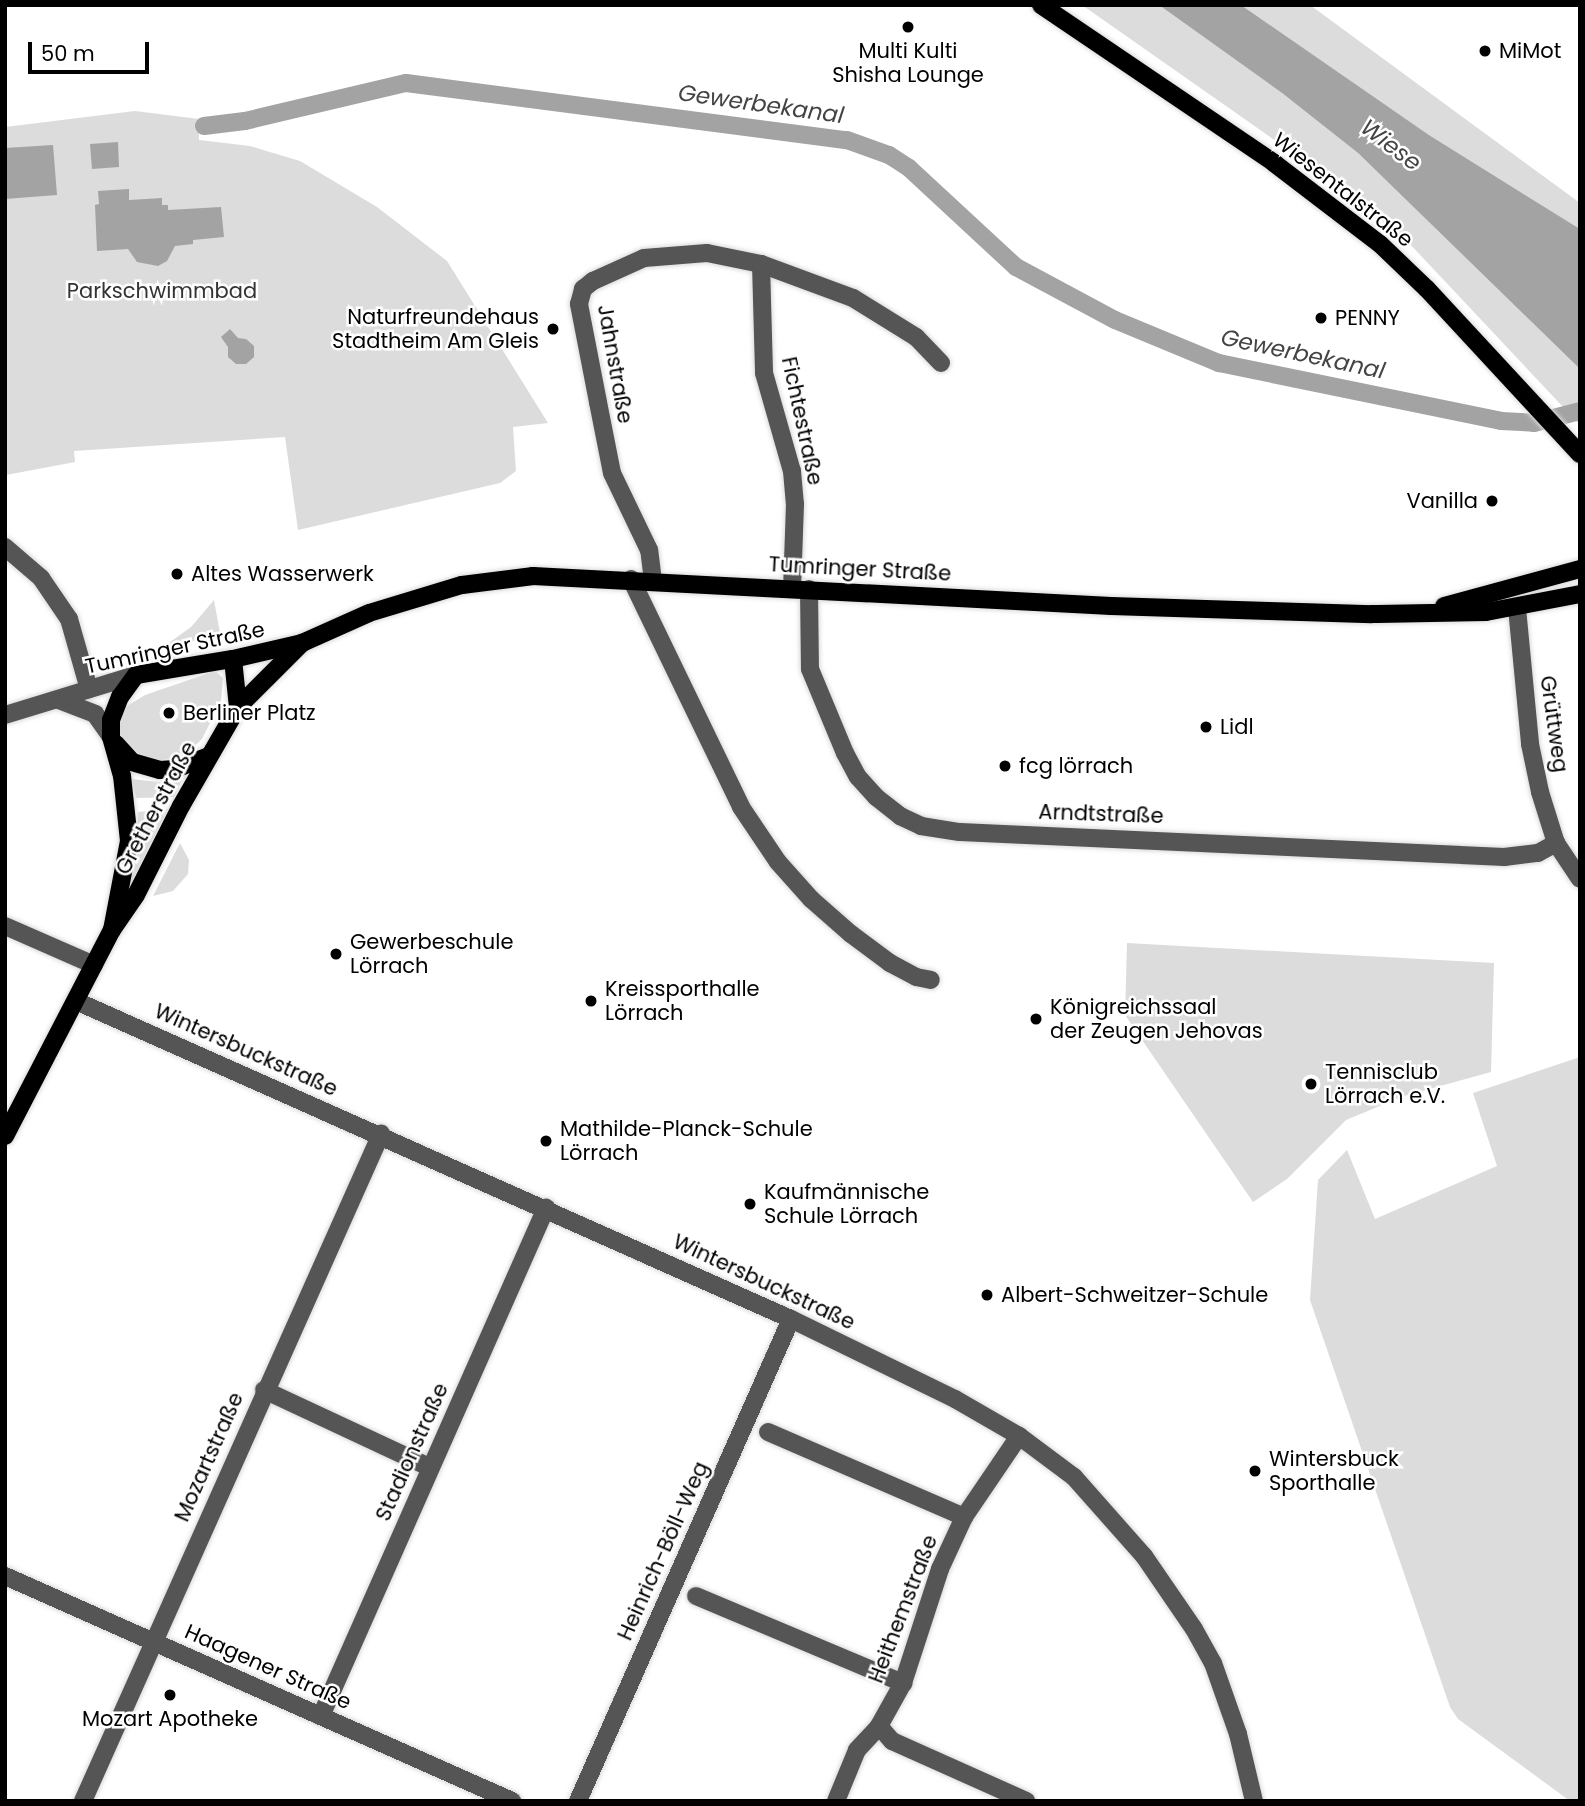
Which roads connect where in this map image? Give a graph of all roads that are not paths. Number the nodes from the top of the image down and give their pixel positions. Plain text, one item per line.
1 (1041, 5) edge
2 (761, 264) junction
3 (941, 363) dead end
4 (1580, 454) edge
5 (5, 547) edge
6 (1580, 569) edge
7 (631, 579) junction
8 (653, 581) junction
9 (1517, 587) junction
10 (800, 589) junction
11 (1580, 594) edge
12 (1517, 608) junction
13 (1427, 611) junction
14 (302, 643) junction
15 (233, 659) junction
16 (136, 675) junction
17 (89, 689) junction
18 (59, 700) junction
19 (238, 707) junction
20 (5, 715) edge
21 (111, 737) junction
22 (209, 756) junction
23 (1556, 843) junction
24 (1580, 879) edge
25 (5, 926) edge
26 (112, 930) junction
27 (94, 965) junction
28 (931, 980) dead end
29 (76, 1000) junction
30 (381, 1134) junction
31 (5, 1136) edge
32 (546, 1208) junction
33 (790, 1319) junction
34 (264, 1390) junction
35 (768, 1432) dead end
36 (1019, 1436) junction
37 (429, 1467) junction
38 (964, 1517) junction
39 (5, 1576) edge
40 (696, 1596) dead end
41 (152, 1640) junction
42 (903, 1683) junction
43 (321, 1716) junction
44 (879, 1726) junction
45 (83, 1801) edge
46 (512, 1801) edge
47 (578, 1801) edge
48 (836, 1801) edge
49 (1026, 1801) edge
50 (1254, 1801) edge

1 - 4 main road, Wiesentalstraße
2 - 3 street, Jahnstraße
2 - 8 street, Jahnstraße
2 - 10 street, Fichtestraße
5 - 17 street
6 - 9 main road, Tumringer Straße
7 - 8 main road, Tumringer Straße
7 - 14 main road, Tumringer Straße
7 - 28 street
8 - 10 main road, Tumringer Straße
9 - 12 main road
9 - 13 main road, Tumringer Straße
10 - 13 main road, Tumringer Straße
10 - 23 street, Arndtstraße
11 - 12 main road, Tumringer Straße
12 - 13 main road, Tumringer Straße
12 - 23 street, Grüttweg
14 - 15 main road, Tumringer Straße
14 - 19 main road, Tumringer Straße
15 - 16 main road, Tumringer Straße
15 - 19 main road
16 - 17 street, Tumringer Straße
16 - 21 main road, Gretherstraße
17 - 18 street, Tumringer Straße
18 - 20 street, Tumringer Straße
18 - 21 street, Tumringer Straße
19 - 22 main road, Gretherstraße
21 - 22 main road
21 - 26 main road, Gretherstraße
22 - 26 main road, Gretherstraße
23 - 24 street, Grüttweg
25 - 27 street
26 - 27 main road, Gretherstraße
27 - 29 main road, Gretherstraße
29 - 30 street, Wintersbuckstraße
29 - 31 main road, Gretherstraße
30 - 32 street, Wintersbuckstraße
30 - 34 street, Mozartstraße
32 - 33 street, Wintersbuckstraße
32 - 37 street, Stadionstraße
33 - 36 street, Wintersbuckstraße
33 - 47 street, Heinrich-Böll-Weg
34 - 37 street
34 - 41 street, Mozartstraße
35 - 38 street
36 - 38 street, Heithemstraße
36 - 50 street, Wintersbuckstraße
37 - 43 street, Stadionstraße
38 - 42 street, Heithemstraße
39 - 41 street, Haagener Straße
40 - 42 street
41 - 43 street, Haagener Straße
41 - 45 street, Mozartstraße
42 - 44 street, Heithemstraße
43 - 46 street, Haagener Straße
44 - 48 street, Heithemstraße
44 - 49 street

